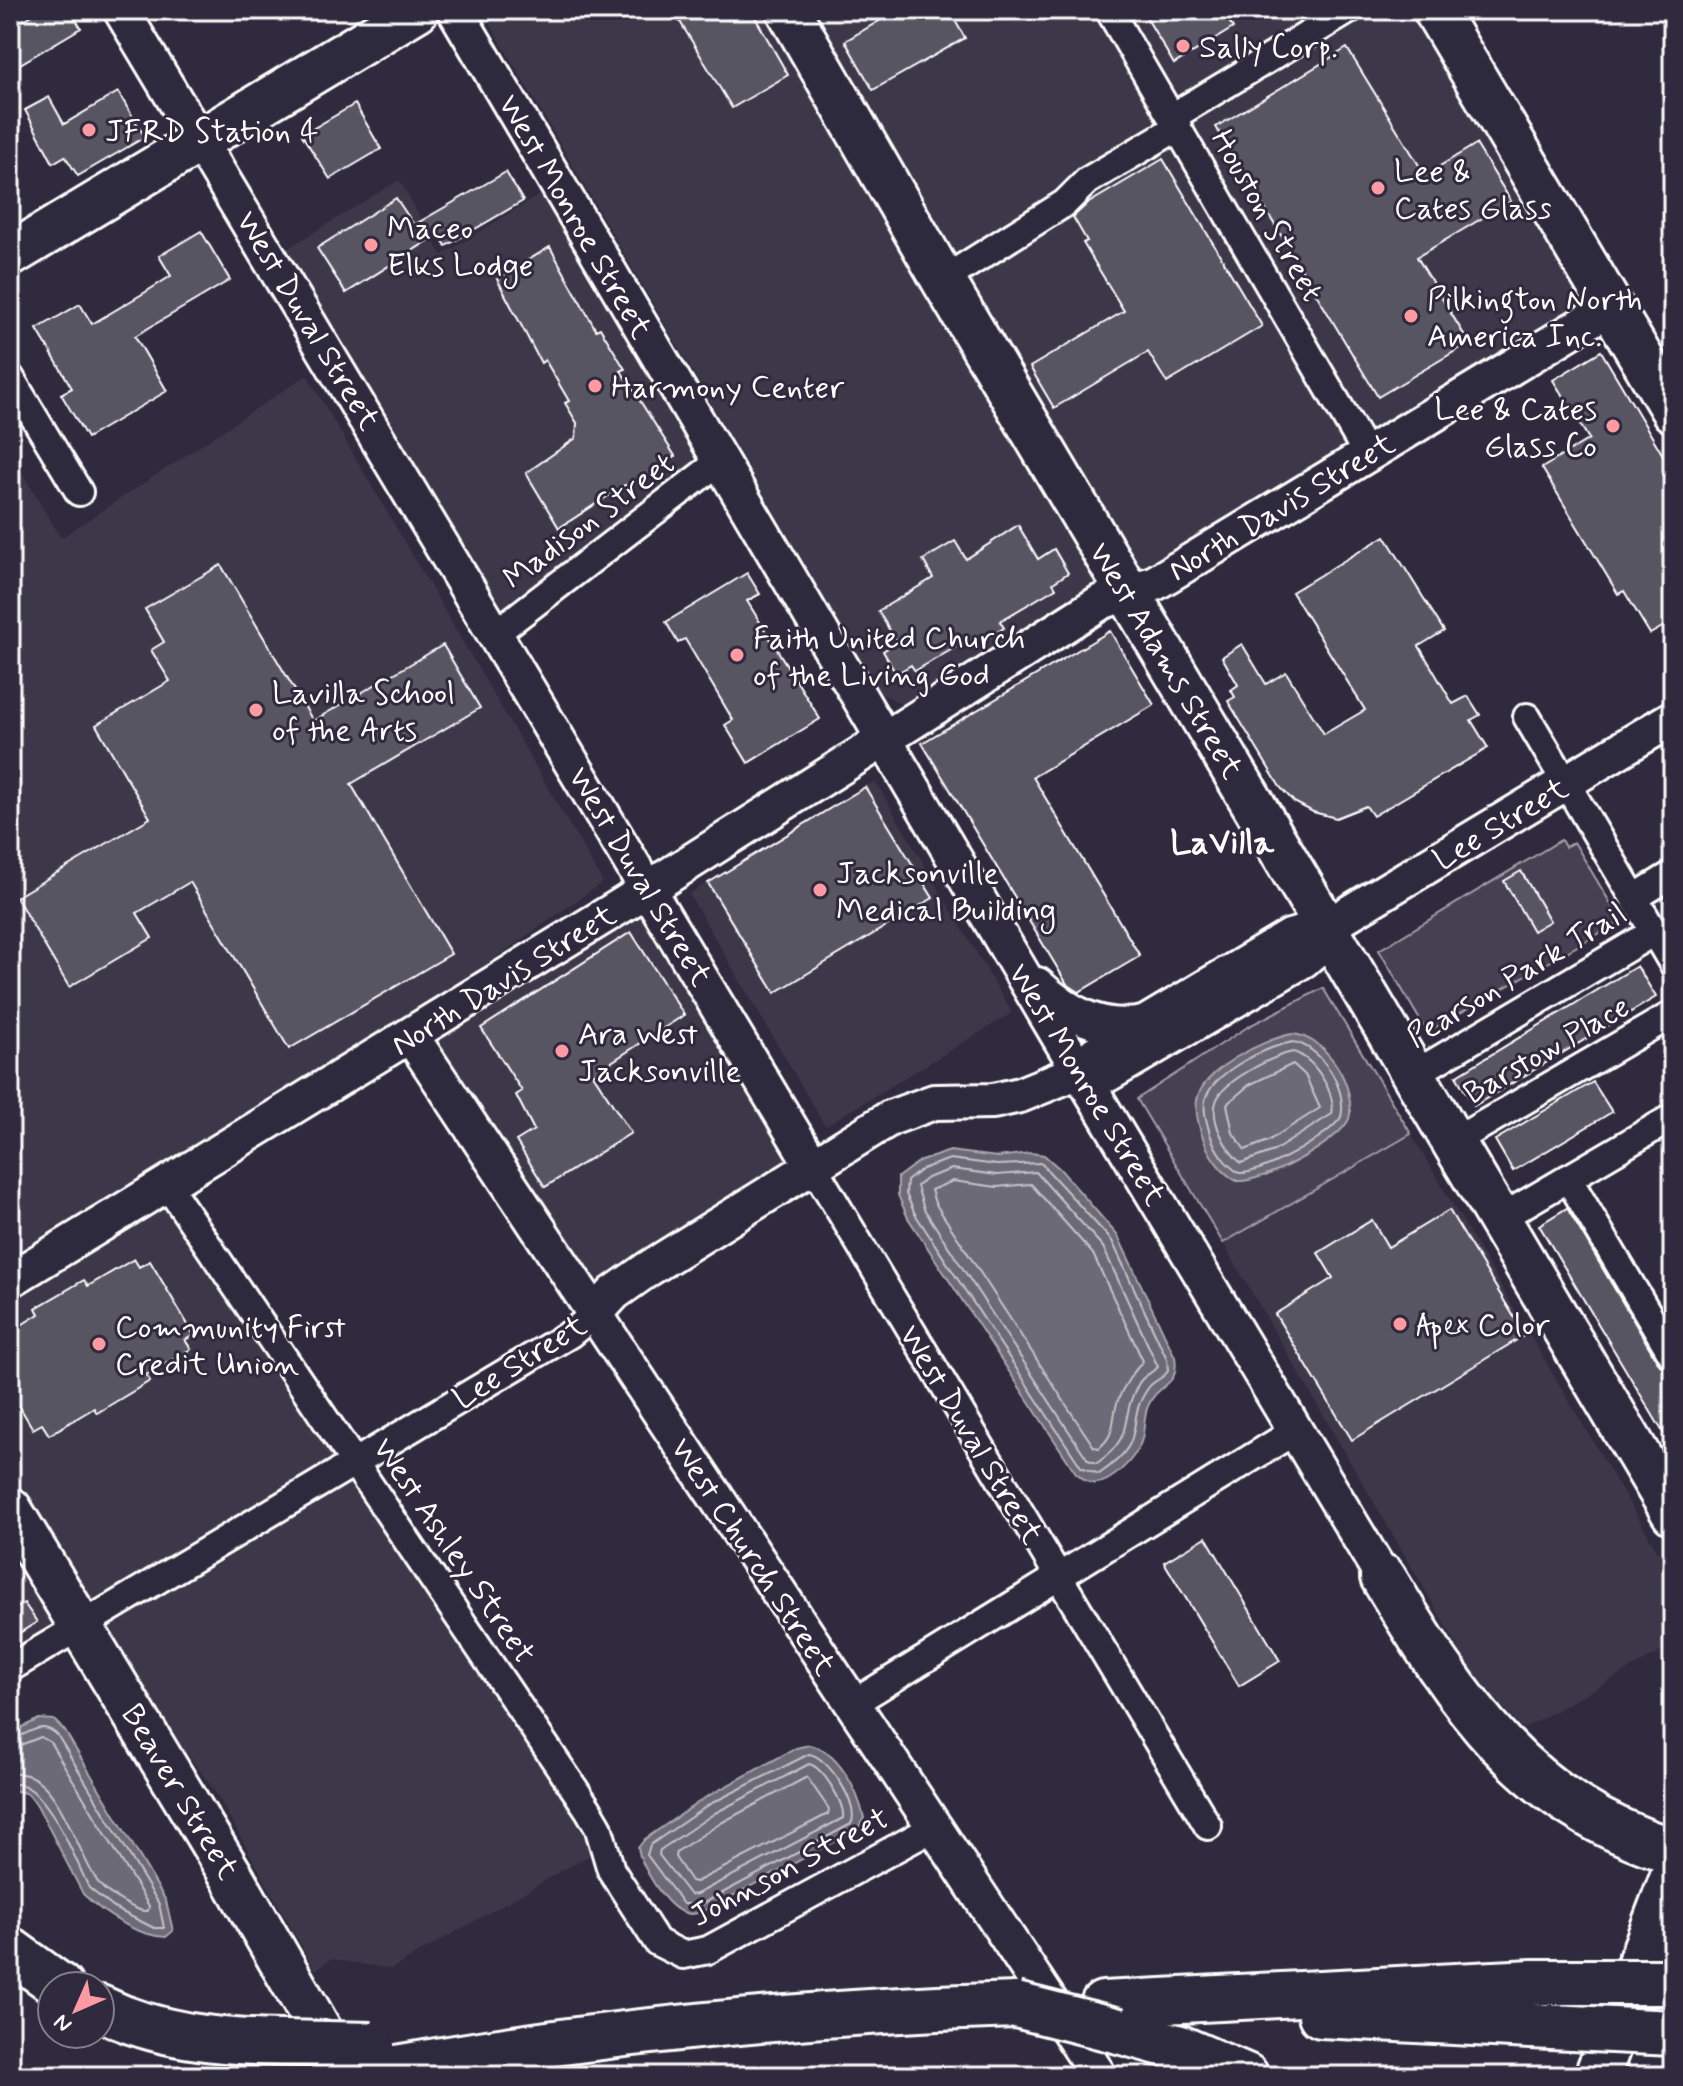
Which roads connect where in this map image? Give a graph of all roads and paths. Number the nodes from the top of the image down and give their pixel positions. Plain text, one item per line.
1 (121, 10) edge
2 (417, 10) edge
3 (455, 10) edge
4 (788, 10) edge
5 (1109, 10) edge
6 (1349, 10) edge
7 (1435, 10) edge
8 (1175, 122) junction
9 (201, 142) junction
10 (10, 255) edge
11 (943, 280) junction
12 (1611, 307) junction
13 (10, 377) edge
14 (1673, 411) edge
15 (1367, 454) junction
16 (720, 461) junction
17 (79, 492) dead end
18 (1127, 592) junction
19 (496, 633) junction
20 (1527, 717) dead end
21 (1673, 718) edge
22 (884, 739) junction
23 (1566, 783) junction
24 (1673, 874) edge
25 (648, 888) junction
26 (1634, 898) junction
27 (1326, 927) junction
28 (1654, 932) junction
29 (1673, 964) edge
30 (1019, 968) junction
31 (1673, 1014) edge
32 (1144, 1024) junction
33 (411, 1036) junction
34 (1079, 1071) junction
35 (1413, 1075) junction
36 (1670, 1127) edge
37 (1453, 1142) junction
38 (813, 1166) junction
39 (1568, 1178) junction
40 (168, 1186) junction
41 (1499, 1219) junction
42 (10, 1280) edge
43 (595, 1314) junction
44 (1673, 1356) edge
45 (1295, 1431) junction
46 (355, 1463) junction
47 (10, 1509) edge
48 (1673, 1513) edge
49 (1057, 1577) junction
50 (1383, 1577) joint
51 (82, 1626) junction
52 (10, 1668) edge
53 (852, 1704) junction
54 (1208, 1826) dead end
55 (933, 1828) junction
56 (1659, 1846) edge
57 (1673, 1876) edge
58 (10, 1950) edge
59 (675, 1953) joint
60 (38, 1970) edge
61 (1673, 1982) edge
62 (1624, 2010) junction
63 (116, 2014) edge
64 (1111, 2017) junction
65 (1673, 2033) edge
66 (364, 2067) edge
67 (1099, 2076) edge
68 (1246, 2076) edge
69 (1580, 2076) edge
70 (1597, 2076) edge

1 - 9 street, West Duval Street
2 - 9 main road
3 - 16 street, West Monroe Street
4 - 11 main road, West Adams Street
5 - 8 street, Houston Street
6 - 8 street
7 - 12 main road
8 - 11 street
8 - 15 street, Houston Street
9 - 10 main road
9 - 19 street, West Duval Street
11 - 18 main road, West Adams Street
12 - 14 main road
12 - 15 street, North Davis Street
13 - 17 street
15 - 18 street, North Davis Street
16 - 19 street, Madison Street
16 - 22 street, West Monroe Street
18 - 22 street, North Davis Street
18 - 27 main road, West Adams Street
19 - 25 street, West Duval Street
20 - 23 street
21 - 23 street, Lee Street
22 - 25 street, North Davis Street
22 - 30 street, West Monroe Street
23 - 26 street
23 - 27 street, Lee Street
24 - 26 street
25 - 33 street, North Davis Street
25 - 38 street, West Duval Street
26 - 28 street
27 - 32 street, Lee Street
27 - 34 street, Lee Street
27 - 35 main road, West Adams Street
28 - 29 street
28 - 35 street, Pearson Park Trail
30 - 32 street
30 - 34 street, West Monroe Street
31 - 37 street, Barstow Place
32 - 34 street, Lee Street
33 - 40 street, North Davis Street
33 - 43 street, West Church Street
34 - 38 street, Lee Street
34 - 45 street, West Monroe Street
35 - 37 main road, West Adams Street
36 - 39 street
37 - 41 main road, West Adams Street
38 - 43 street, Lee Street
38 - 49 street, West Duval Street
39 - 41 street
39 - 44 street
40 - 42 street, North Davis Street
40 - 46 street, West Ashley Street
41 - 48 main road, West Adams Street
43 - 46 street, Lee Street
43 - 53 street, West Church Street
45 - 49 street
45 - 50 street, West Monroe Street
46 - 51 street, Lee Street
46 - 59 street, West Ashley Street
47 - 51 main road, Beaver Street
49 - 53 street
49 - 54 street, West Duval Street
50 - 56 highway
51 - 52 street, Lee Street
51 - 66 main road, Beaver Street
53 - 55 street, West Church Street
55 - 59 street, Johnson Street
55 - 67 street, West Church Street
57 - 62 highway
58 - 60 highway
61 - 64 highway, bridge
62 - 69 highway
62 - 70 highway
63 - 66 highway, bridge
64 - 65 highway, bridge
64 - 66 highway, bridge
64 - 68 highway

